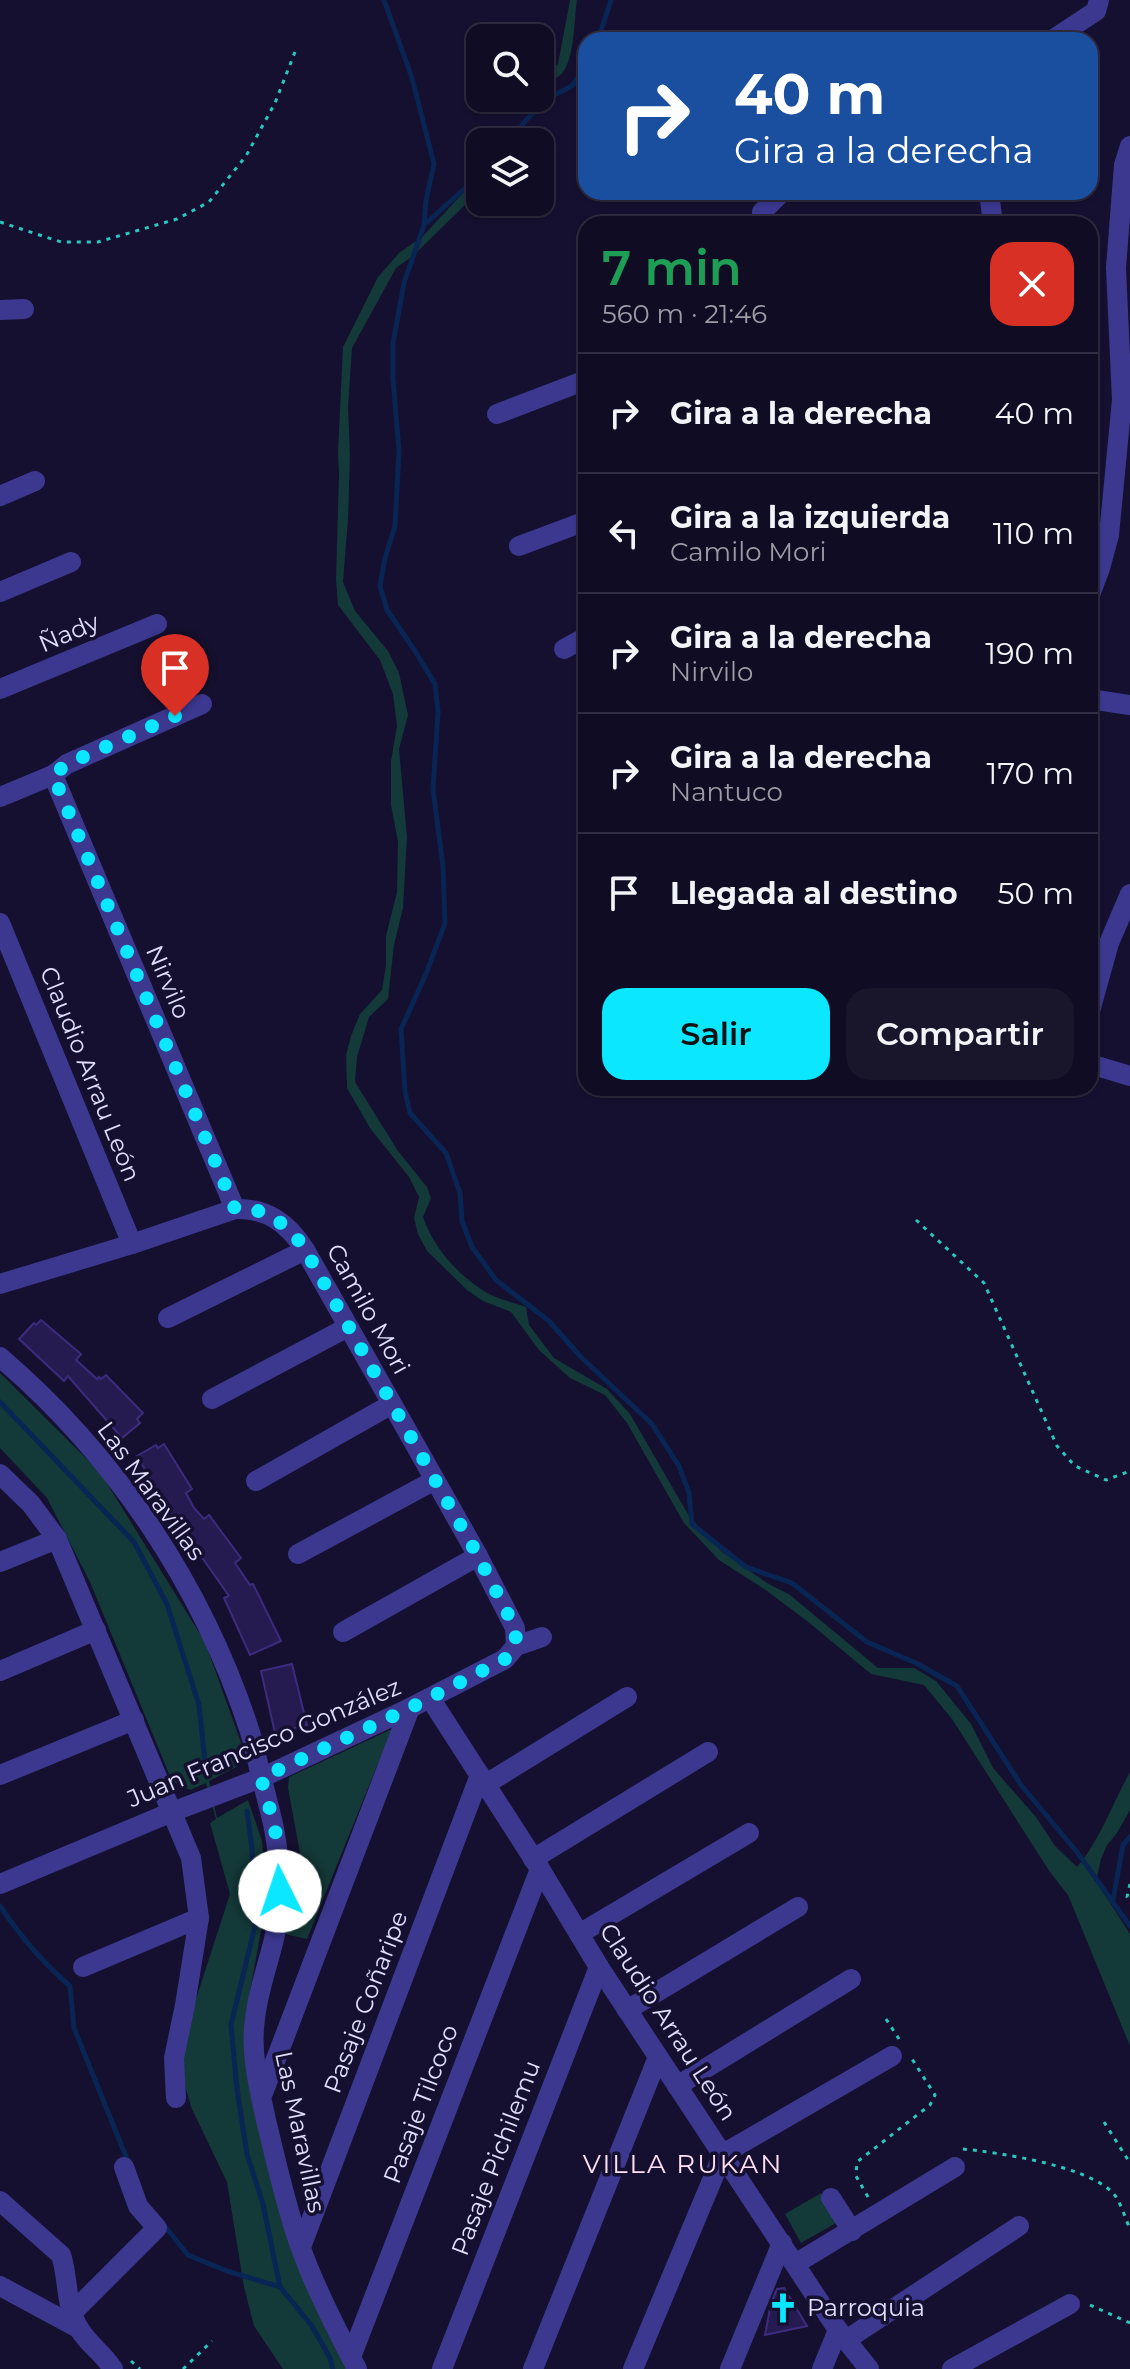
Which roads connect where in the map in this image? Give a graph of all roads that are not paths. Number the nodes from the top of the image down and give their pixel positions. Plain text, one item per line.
1 (1099, 0) edge
2 (1064, 32) edge
3 (1130, 146) edge
4 (774, 200) edge
5 (763, 216) edge
6 (24, 309) dead end
7 (0, 310) edge
8 (578, 383) edge
9 (497, 414) dead end
10 (35, 481) dead end
11 (0, 496) edge
12 (578, 524) edge
13 (519, 546) dead end
14 (71, 562) dead end
15 (1098, 573) edge
16 (0, 592) edge
17 (157, 624) dead end
18 (578, 641) edge
19 (564, 649) dead end
20 (0, 689) edge
21 (1098, 700) edge
22 (202, 704) dead end
23 (1130, 705) edge
24 (53, 775) junction
25 (0, 797) edge
26 (1130, 894) edge
27 (0, 923) edge
28 (1098, 982) edge
29 (1098, 1066) edge
30 (1130, 1076) edge
31 (235, 1209) junction
32 (132, 1244) junction
33 (305, 1250) junction
34 (0, 1284) edge
35 (168, 1318) dead end
36 (348, 1327) junction
37 (0, 1357) edge
38 (212, 1399) dead end
39 (392, 1404) junction
40 (0, 1474) edge
41 (435, 1480) junction
42 (256, 1481) dead end
43 (57, 1539) junction
44 (298, 1554) dead end
45 (478, 1556) junction
46 (0, 1562) edge
47 (96, 1630) junction
48 (343, 1632) dead end
49 (542, 1637) dead end
50 (516, 1646) junction
51 (0, 1671) edge
52 (627, 1697) dead end
53 (430, 1698) junction
54 (410, 1708) junction
55 (134, 1720) junction
56 (708, 1752) dead end
57 (0, 1775) edge
58 (261, 1778) junction
59 (483, 1780) junction
60 (172, 1812) junction
61 (749, 1833) dead end
62 (536, 1864) junction
63 (0, 1884) edge
64 (798, 1907) dead end
65 (199, 1918) junction
66 (579, 1934) junction
67 (83, 1967) dead end
68 (599, 1967) junction
69 (851, 1979) dead end
70 (627, 2010) junction
71 (902, 2053) road end
72 (658, 2057) junction
73 (677, 2086) junction
74 (261, 2097) junction
75 (176, 2098) dead end
76 (723, 2154) junction
77 (955, 2158) road end
78 (124, 2167) dead end
79 (831, 2198) dead end
80 (0, 2201) edge
81 (1019, 2226) dead end
82 (852, 2231) junction
83 (782, 2243) junction
84 (301, 2247) junction
85 (795, 2264) junction
86 (0, 2286) edge
87 (1070, 2304) road end
88 (75, 2320) junction
89 (842, 2335) junction
90 (354, 2363) edge
91 (113, 2369) edge
92 (442, 2369) edge
93 (533, 2369) edge
94 (633, 2369) edge
95 (730, 2369) edge
96 (822, 2369) edge
97 (869, 2369) edge
98 (952, 2369) edge

1 - 2 street
3 - 15 street
4 - 5 street
6 - 7 street
8 - 9 street
10 - 11 street
12 - 13 street
14 - 16 street
17 - 20 street, Ñady
18 - 19 street
21 - 23 street
22 - 24 street
24 - 25 street
24 - 31 street, Nirvilo
26 - 28 street
27 - 32 street, Claudio Arrau León
29 - 30 street
31 - 32 street, Camilo Mori
31 - 33 street, Camilo Mori
32 - 34 street, Camilo Mori
33 - 35 street
33 - 36 street, Camilo Mori
36 - 38 street
36 - 39 street, Camilo Mori
37 - 58 street, Las Maravillas
39 - 41 street, Camilo Mori
39 - 42 street
40 - 43 street
41 - 44 street
41 - 45 street, Camilo Mori
43 - 46 street
43 - 47 street
45 - 48 street
45 - 50 street, Camilo Mori
47 - 51 street
47 - 55 street
49 - 50 street, Juan Francisco González
50 - 53 street, Juan Francisco González
52 - 59 street
53 - 54 street, Juan Francisco González
53 - 59 street, Claudio Arrau León
54 - 58 street, Juan Francisco González
54 - 74 street
55 - 57 street
55 - 60 street
56 - 62 street
58 - 60 street, Juan Francisco González
58 - 74 street, Las Maravillas
59 - 62 street, Claudio Arrau León
59 - 84 street, Pasaje Coñaripe
60 - 63 street, Juan Francisco González
60 - 65 street
61 - 66 street
62 - 66 street, Claudio Arrau León
62 - 90 street, Pasaje Tilcoco
64 - 70 street
65 - 67 street
65 - 75 street
66 - 68 street, Claudio Arrau León
68 - 70 street, Claudio Arrau León
68 - 92 street, Pasaje Pichilemu
69 - 73 street
70 - 72 street, Claudio Arrau León
71 - 76 street
72 - 73 street, Claudio Arrau León
72 - 93 street
73 - 76 street, Claudio Arrau León
74 - 84 street, Las Maravillas
76 - 83 street, Claudio Arrau León
76 - 94 street
77 - 82 street
78 - 88 street
79 - 82 street
80 - 88 street
81 - 89 street
82 - 85 street
83 - 85 street, Claudio Arrau León
83 - 95 street
84 - 90 street, Las Maravillas
85 - 89 street, Claudio Arrau León
86 - 88 street
87 - 98 street
88 - 91 street
89 - 96 street
89 - 97 street, Claudio Arrau León

